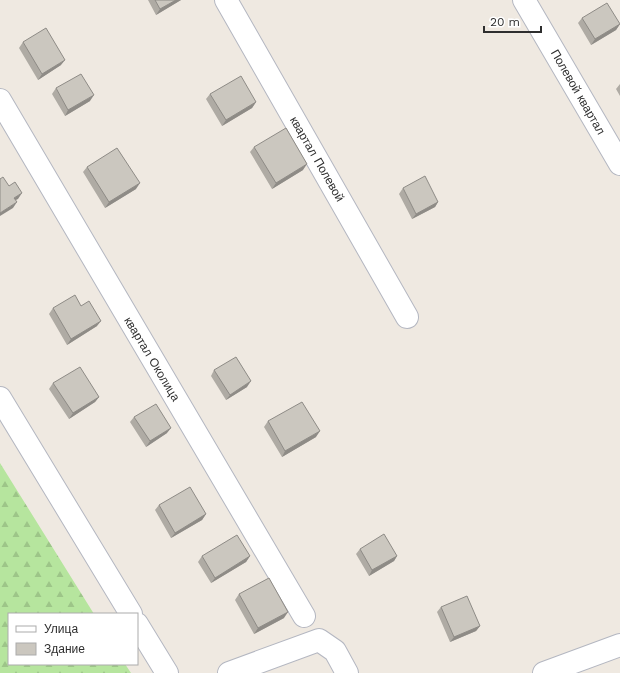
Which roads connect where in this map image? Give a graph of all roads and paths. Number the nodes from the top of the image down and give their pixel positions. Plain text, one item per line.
1 (226, 0) edge
2 (524, 0) edge
3 (0, 100) edge
4 (620, 164) edge
5 (407, 317) dead end
6 (0, 398) edge
7 (130, 613) edge
8 (304, 616) dead end
9 (138, 626) edge
10 (620, 645) edge
11 (167, 673) edge
12 (229, 673) edge
13 (347, 673) edge
14 (544, 673) edge

1 - 5 street, квартал Полевой
2 - 4 street, Полевой квартал
3 - 8 street, квартал Околица
6 - 7 street
9 - 11 street
10 - 14 street
12 - 13 street

